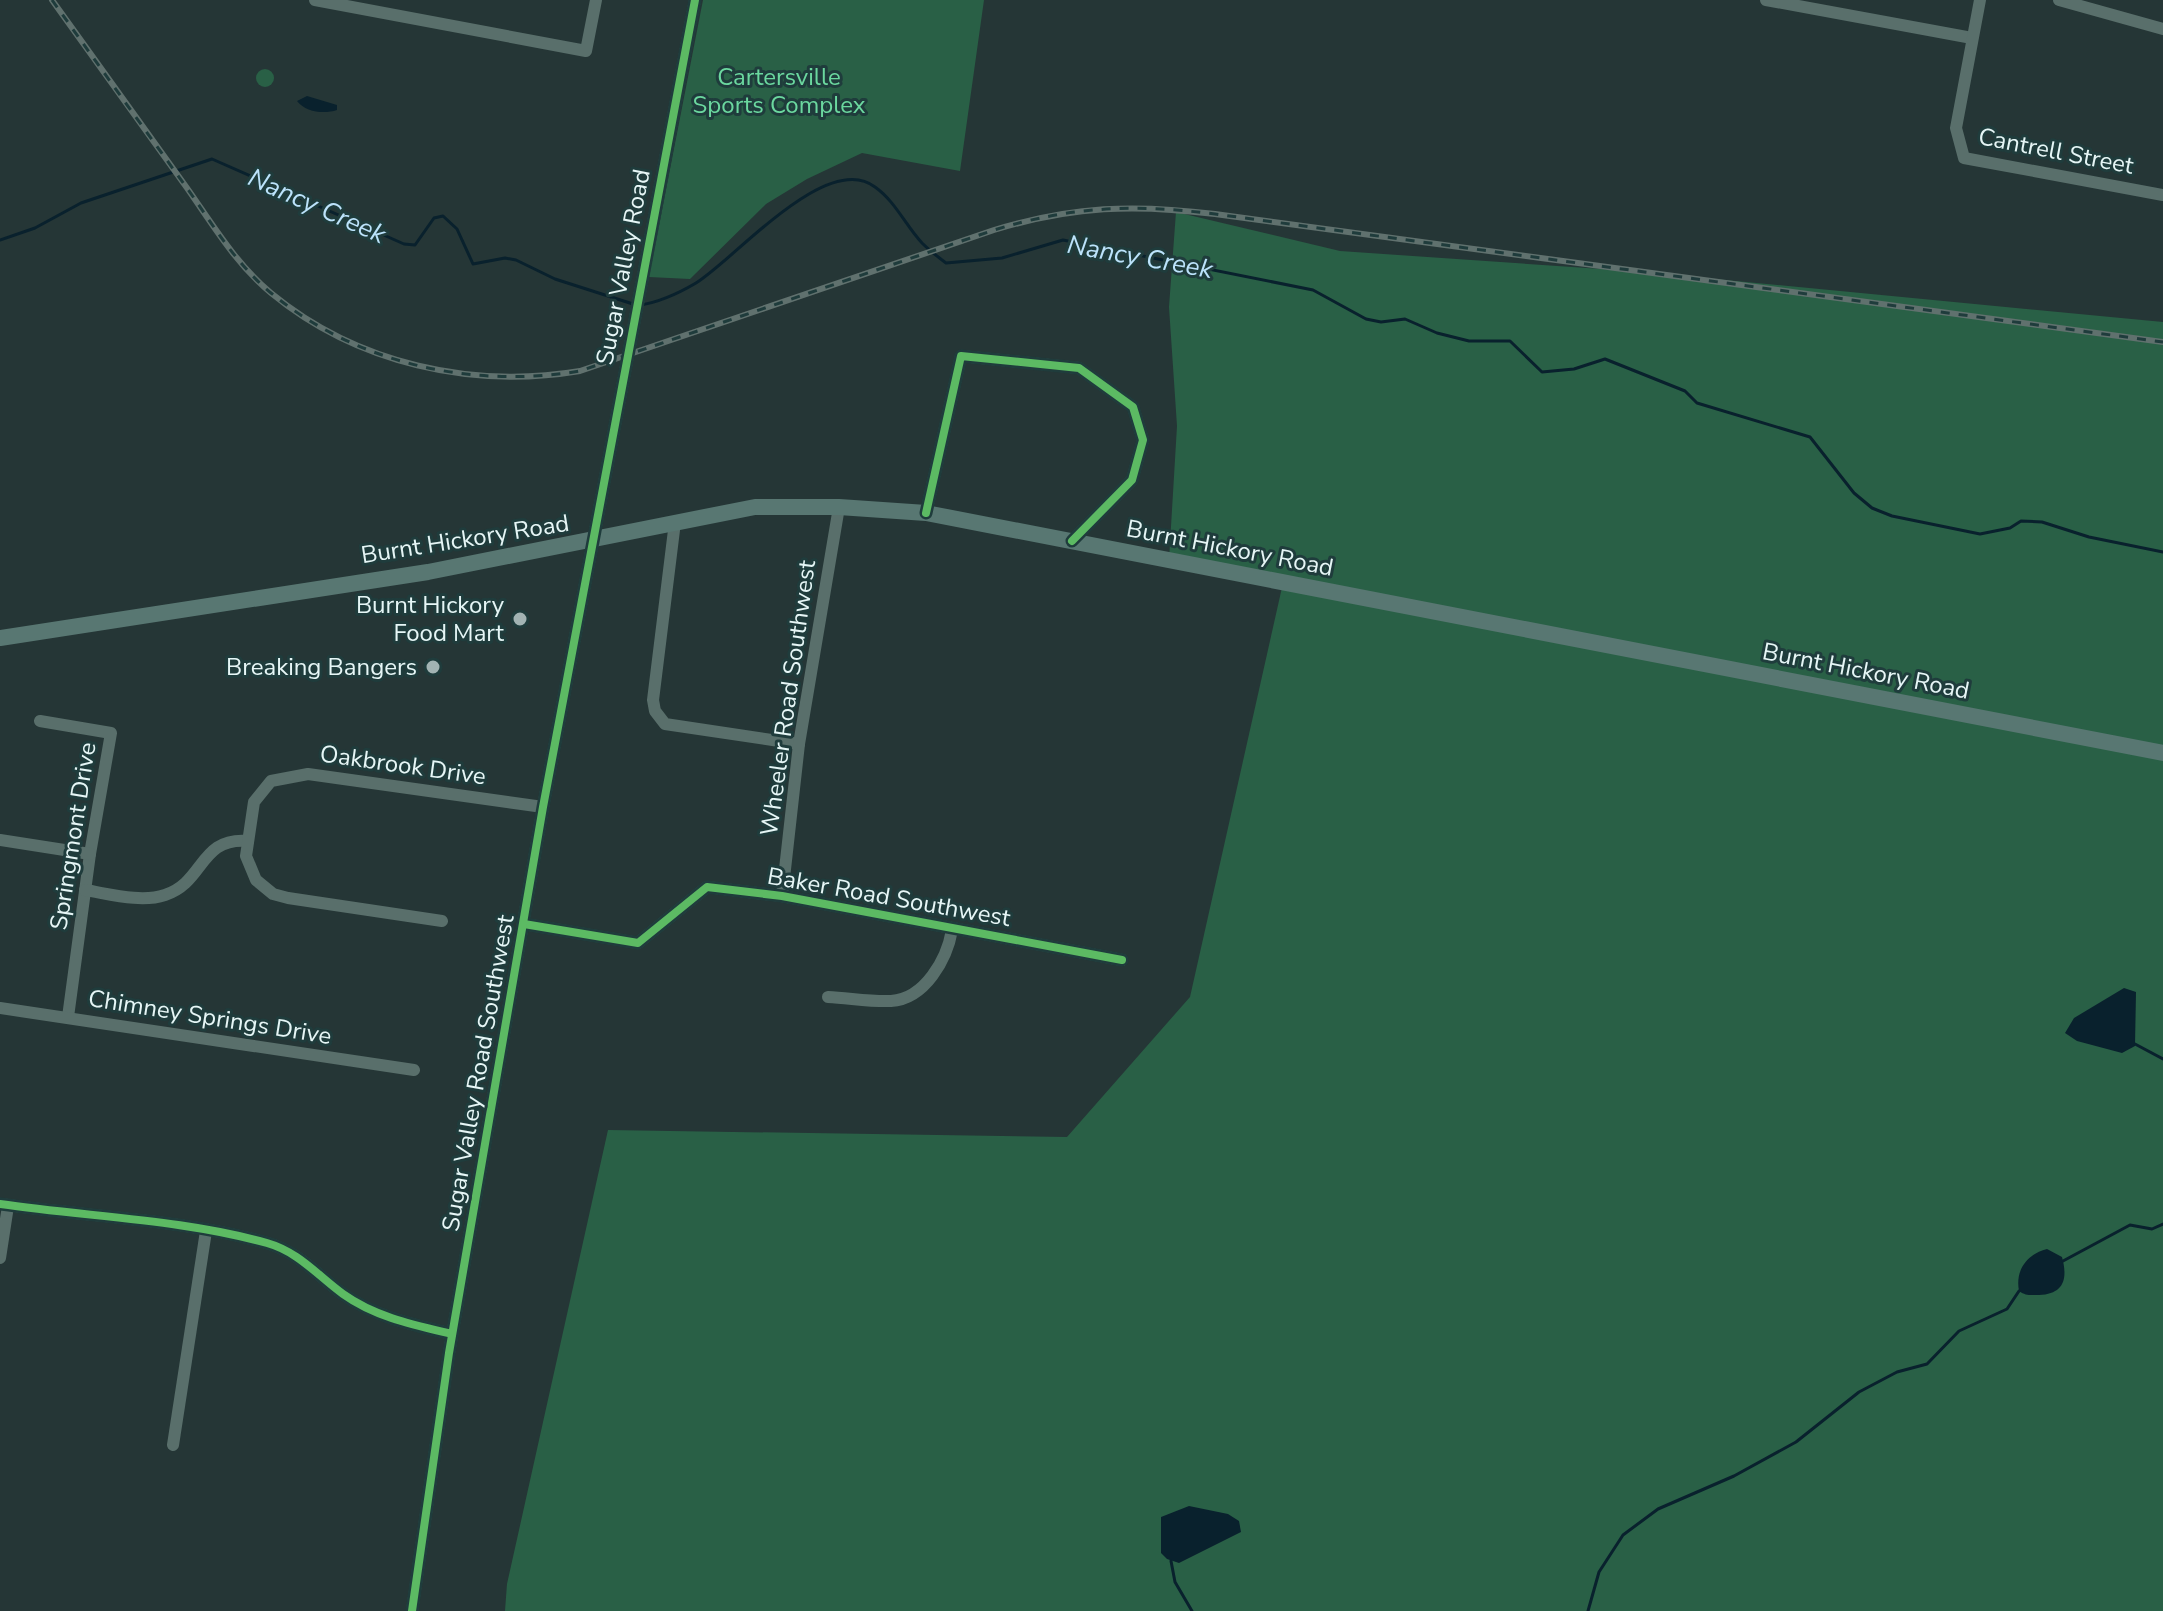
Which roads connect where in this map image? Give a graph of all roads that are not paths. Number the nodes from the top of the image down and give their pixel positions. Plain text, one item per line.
1 (315, 0) edge
2 (596, 0) edge
3 (695, 0) edge
4 (1766, 0) edge
5 (1849, 0) edge
6 (1980, 0) edge
7 (2066, 1) edge
8 (1846, 15) junction
9 (2163, 29) edge
10 (1972, 38) junction
11 (2163, 195) edge
12 (839, 507) junction
13 (926, 513) junction
14 (675, 522) junction
15 (1072, 541) junction
16 (591, 542) junction
17 (0, 638) edge
18 (40, 721) dead end
19 (799, 744) junction
20 (2163, 753) edge
21 (543, 807) junction
22 (0, 840) edge
23 (248, 841) junction
24 (90, 854) junction
25 (85, 890) junction
26 (782, 896) junction
27 (442, 921) dead end
28 (524, 924) junction
29 (952, 930) junction
30 (1122, 960) dead end
31 (828, 997) dead end
32 (0, 1008) edge
33 (68, 1017) junction
34 (414, 1070) dead end
35 (4, 1205) edge
36 (206, 1231) junction
37 (0, 1258) edge
38 (452, 1334) junction
39 (173, 1445) dead end
40 (412, 1611) edge

1 - 2 street
3 - 16 street, Sugar Valley Road
4 - 8 street
5 - 8 street
6 - 10 street
7 - 9 street
8 - 10 street
10 - 11 street, Cantrell Street
12 - 13 main road, Burnt Hickory Road
12 - 14 main road, Burnt Hickory Road
12 - 19 street, Wheeler Road Southwest
13 - 15 main road, Burnt Hickory Road
13 - 15 street
14 - 16 main road, Burnt Hickory Road
14 - 19 street
15 - 20 main road, Burnt Hickory Road
16 - 17 main road, Burnt Hickory Road
16 - 21 street, Sugar Valley Road Southwest
18 - 24 street, Springmont Drive
19 - 26 street, Wheeler Road Southwest
21 - 23 street, Oakbrook Drive
21 - 28 street, Sugar Valley Road Southwest
22 - 24 street
23 - 25 street
23 - 27 street, Oakbrook Drive
24 - 25 street, Springmont Drive
25 - 33 street, Springmont Drive
26 - 28 street, Baker Road Southwest
26 - 29 street, Baker Road Southwest
28 - 38 street, Sugar Valley Road Southwest
29 - 30 street, Baker Road Southwest
29 - 31 street
32 - 33 street, Chimney Springs Drive
33 - 34 street, Chimney Springs Drive
35 - 36 street
35 - 37 street
36 - 38 street
36 - 39 street
38 - 40 street, Sugar Valley Road Southwest

